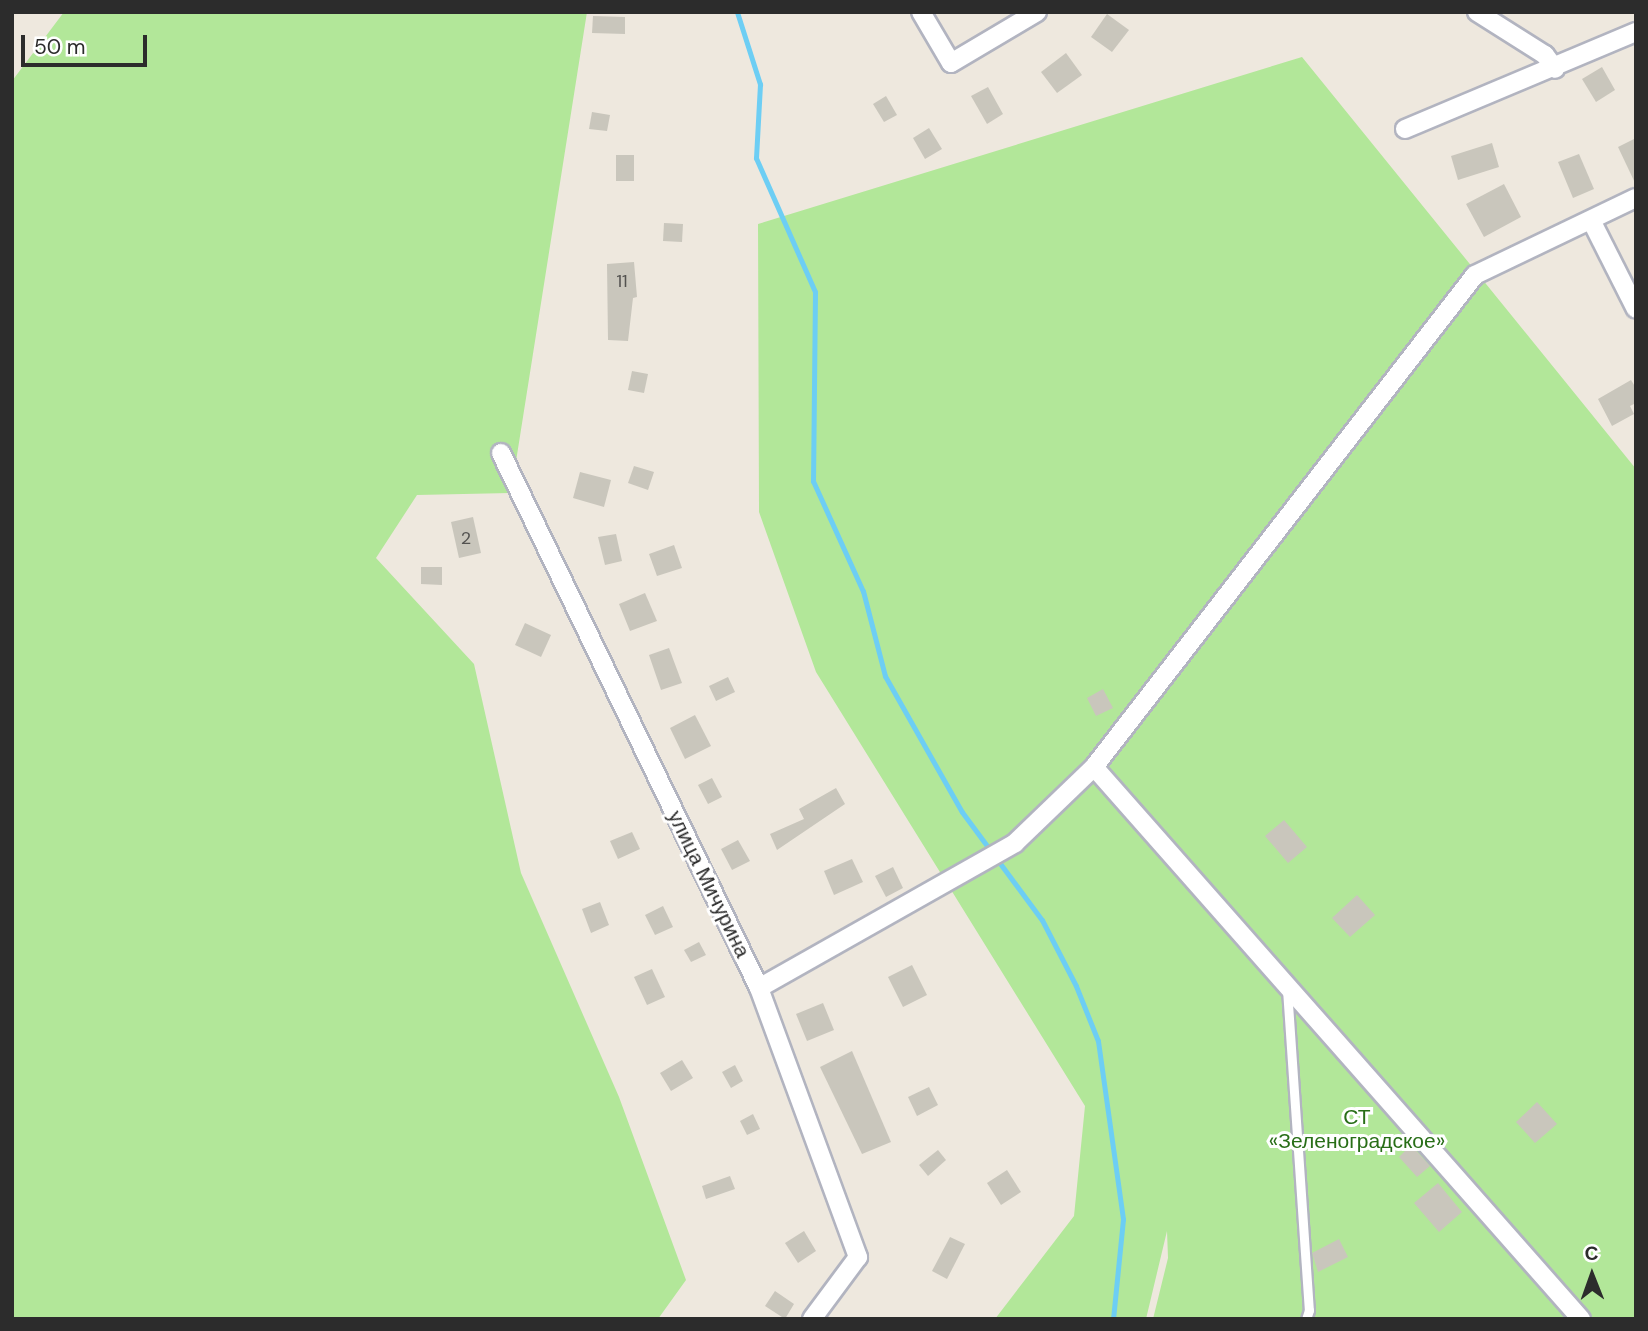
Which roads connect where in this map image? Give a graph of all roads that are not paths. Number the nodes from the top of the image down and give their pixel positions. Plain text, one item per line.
1 (921, 12) edge
2 (1037, 12) edge
3 (1477, 12) edge
4 (1636, 32) edge
5 (1555, 69) junction
6 (1405, 129) dead end
7 (1636, 198) edge
8 (1592, 222) junction
9 (1636, 309) edge
10 (501, 453) dead end
11 (1094, 767) junction
12 (1287, 985) junction
13 (759, 988) junction
14 (1307, 1314) edge
15 (812, 1319) edge
16 (1315, 1319) edge
17 (1581, 1319) edge

1 - 2 street
3 - 5 street
4 - 5 street
5 - 6 street
7 - 8 street
8 - 9 street
8 - 11 street
10 - 13 street, улица Мичурина
11 - 12 street
11 - 13 street
12 - 14 lane
12 - 17 street
13 - 15 street, улица Мичурина
14 - 16 lane

